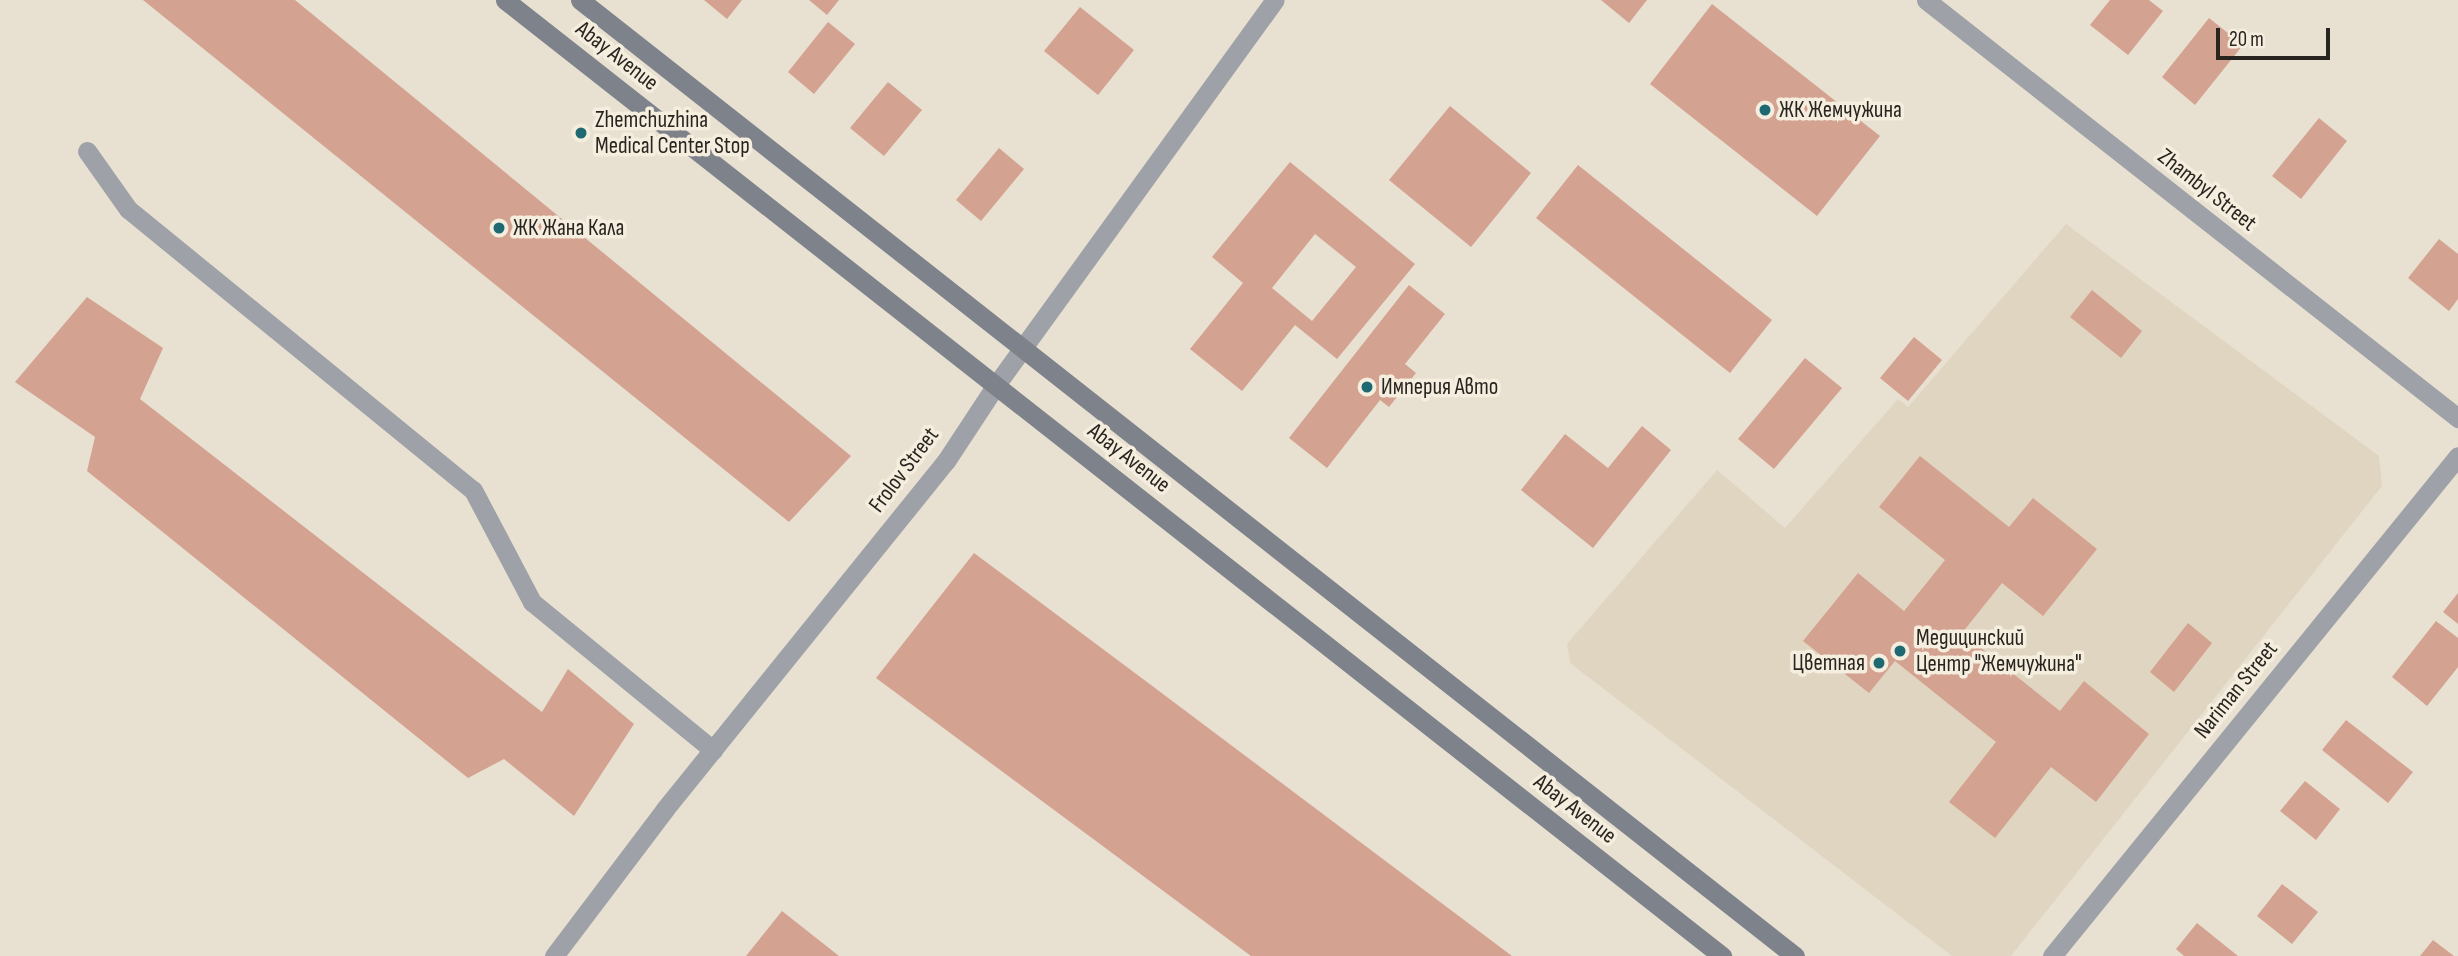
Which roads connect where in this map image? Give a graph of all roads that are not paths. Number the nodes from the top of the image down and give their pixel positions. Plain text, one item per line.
1 (505, 0) edge
2 (580, 0) edge
3 (1275, 0) edge
4 (1926, 0) edge
5 (87, 151) dead end
6 (1025, 350) junction
7 (996, 385) junction
8 (2458, 418) edge
9 (2458, 456) edge
10 (713, 750) junction
11 (554, 956) edge
12 (1722, 956) edge
13 (1795, 956) edge
14 (2052, 956) edge

1 - 7 main road, Abay Avenue
2 - 6 main road, Abay Avenue
3 - 6 street, Frolov Street
4 - 8 street, Zhambyl Street
5 - 10 street
6 - 7 street, Frolov Street
6 - 13 main road, Abay Avenue
7 - 10 street, Frolov Street
7 - 12 main road, Abay Avenue
9 - 14 street, Nariman Street
10 - 11 street, Frolov Street

